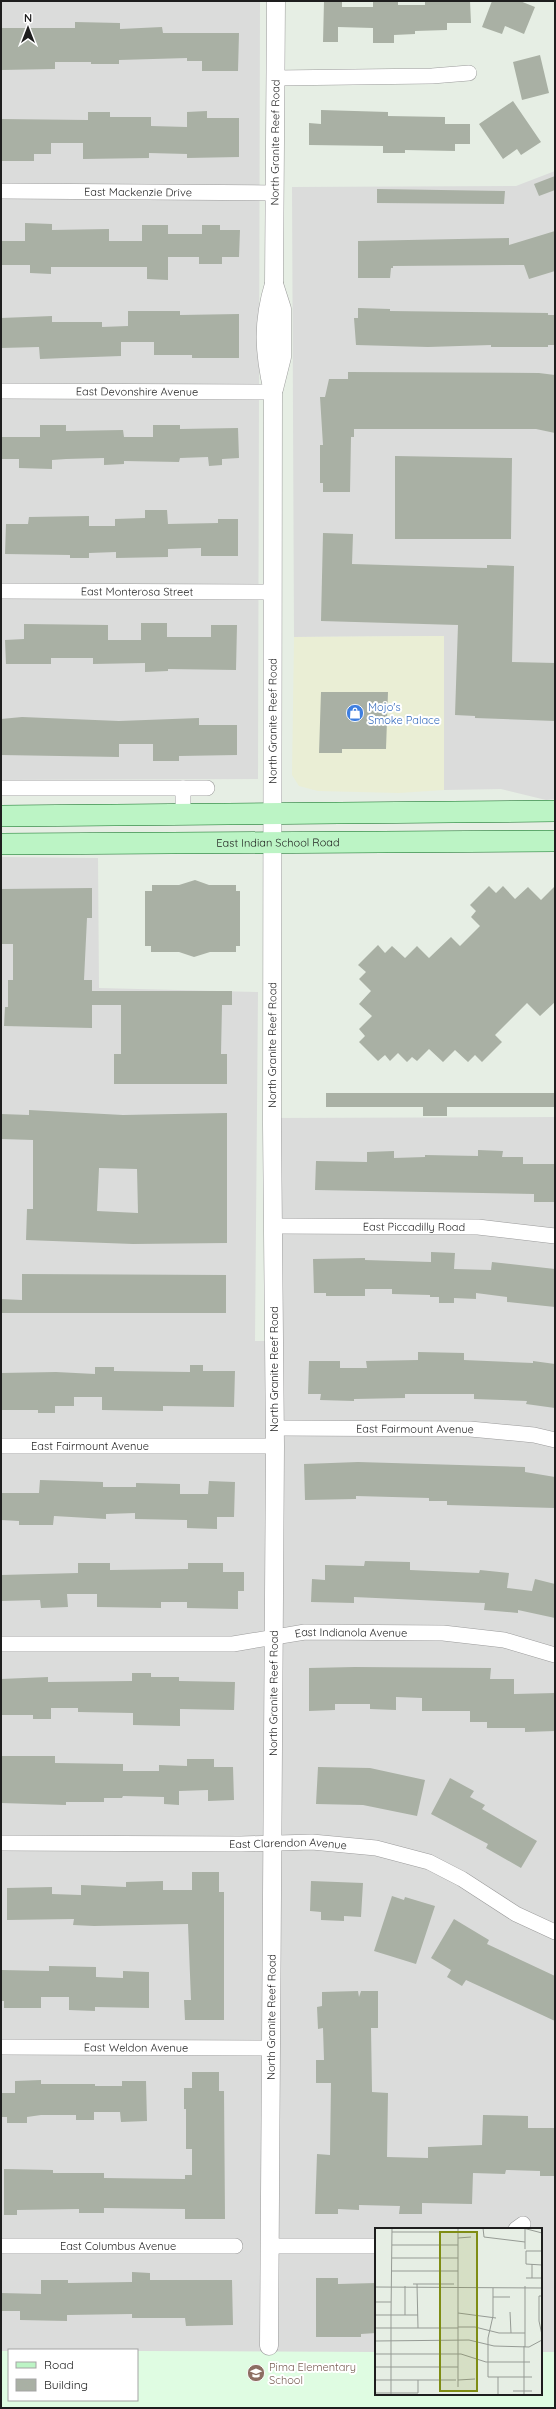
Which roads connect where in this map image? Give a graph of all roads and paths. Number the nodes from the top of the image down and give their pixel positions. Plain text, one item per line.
1 (276, 1) edge
2 (469, 72) dead end
3 (276, 78) junction
4 (1, 191) edge
5 (275, 193) junction
6 (1, 391) edge
7 (273, 392) junction
8 (1, 591) edge
9 (273, 592) junction
10 (1, 788) edge
11 (182, 788) junction
12 (207, 788) dead end
13 (555, 811) edge
14 (182, 815) junction
15 (274, 815) junction
16 (1, 816) edge
17 (555, 841) edge
18 (274, 842) junction
19 (1, 844) edge
20 (273, 1226) junction
21 (555, 1236) edge
22 (275, 1428) junction
23 (555, 1440) edge
24 (1, 1446) edge
25 (275, 1446) junction
26 (273, 1637) junction
27 (1, 1644) edge
28 (555, 1655) edge
29 (1, 1843) edge
30 (272, 1843) junction
31 (555, 1932) edge
32 (1, 2047) edge
33 (271, 2048) junction
34 (1, 2246) edge
35 (235, 2246) dead end
36 (270, 2246) junction
37 (375, 2246) edge
38 (269, 2346) dead end

1 - 3 street, North Granite Reef Road
2 - 3 street
3 - 5 street, North Granite Reef Road
4 - 5 street, East Mackenzie Drive
5 - 7 street, North Granite Reef Road
6 - 7 street, East Devonshire Avenue
7 - 9 street, North Granite Reef Road
8 - 9 street, East Monterosa Street
9 - 15 street, North Granite Reef Road
10 - 11 street
11 - 12 street
11 - 14 street
13 - 15 main road
14 - 15 main road
14 - 16 main road
15 - 18 street, North Granite Reef Road
17 - 18 main road, East Indian School Road
18 - 19 main road, East Indian School Road
18 - 20 street, North Granite Reef Road
20 - 21 street, East Piccadilly Road
20 - 22 street, North Granite Reef Road
22 - 23 street, East Fairmount Avenue
22 - 25 street, North Granite Reef Road
24 - 25 street, East Fairmount Avenue
25 - 26 street, North Granite Reef Road
26 - 27 street, East Indianola Avenue
26 - 28 street, East Indianola Avenue
26 - 30 street, North Granite Reef Road
29 - 30 street, East Clarendon Avenue
30 - 31 street, East Clarendon Avenue
30 - 33 street, North Granite Reef Road
32 - 33 street, East Weldon Avenue
33 - 36 street, North Granite Reef Road
34 - 35 street, East Columbus Avenue
36 - 37 street
36 - 38 street, North Granite Reef Road

